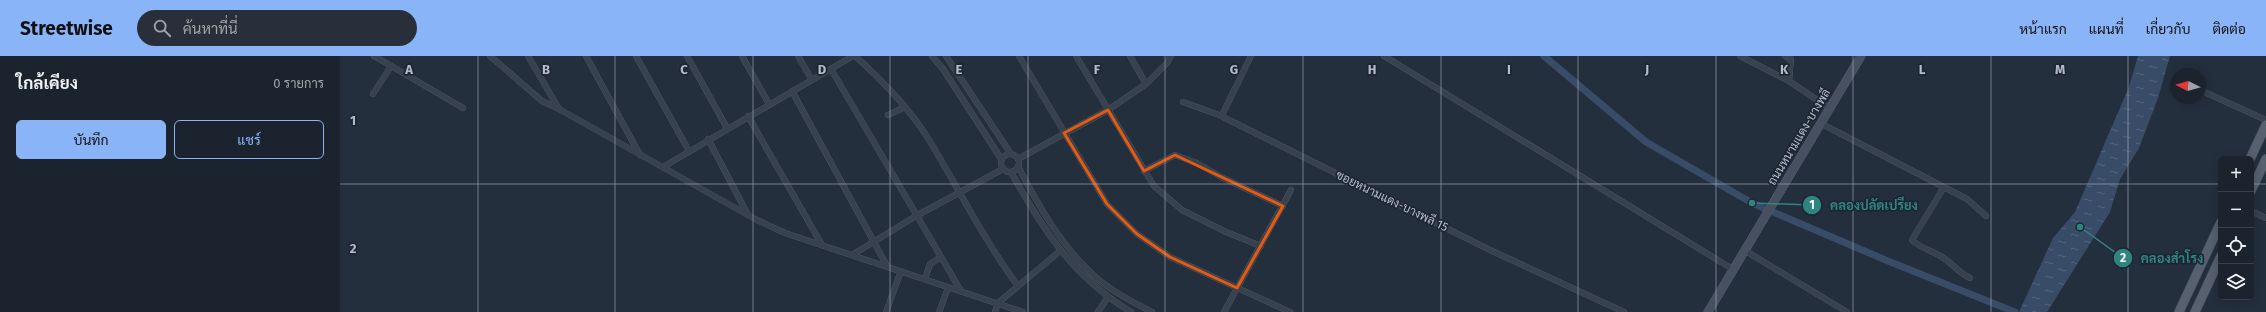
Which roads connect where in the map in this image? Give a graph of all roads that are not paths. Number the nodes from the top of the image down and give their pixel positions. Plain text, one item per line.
1 (374, 56) edge
2 (490, 56) edge
3 (528, 56) edge
4 (586, 56) edge
5 (636, 56) edge
6 (687, 56) edge
7 (742, 56) edge
8 (798, 56) edge
9 (854, 56) edge
10 (932, 56) edge
11 (946, 56) edge
12 (1019, 56) edge
13 (1076, 56) edge
14 (1130, 56) edge
15 (1171, 56) edge
16 (1251, 56) edge
17 (1384, 56) edge
18 (1740, 56) edge
19 (1785, 56) edge
20 (1860, 56) edge
21 (391, 66) junction
22 (831, 68) junction
23 (812, 80) junction
24 (1789, 81) junction
25 (1146, 84) junction
26 (792, 91) junction
27 (2206, 93) edge
28 (373, 94) dead end
29 (1183, 102) dead end
30 (769, 104) junction
31 (905, 107) junction
32 (463, 108) dead end
33 (1829, 108) junction
34 (559, 109) junction
35 (1108, 110) junction
36 (888, 115) dead end
37 (748, 116) junction
38 (1222, 116) junction
39 (2266, 120) edge
40 (1820, 123) junction
41 (2266, 125) edge
42 (727, 128) junction
43 (1064, 133) junction
44 (708, 139) junction
45 (689, 151) junction
46 (1011, 154) junction
47 (640, 155) junction
48 (2251, 156) edge
49 (1018, 159) junction
50 (2266, 159) edge
51 (1002, 160) junction
52 (1018, 166) junction
53 (663, 167) junction
54 (1003, 168) junction
55 (2264, 169) edge
56 (1144, 171) junction
57 (1011, 172) junction
58 (2254, 186) edge
59 (1944, 187) junction
60 (1291, 190) dead end
61 (960, 193) junction
62 (1283, 206) junction
63 (2254, 212) edge
64 (749, 215) junction
65 (916, 216) junction
66 (1986, 216) dead end
67 (2266, 218) edge
68 (2218, 228) edge
69 (875, 241) junction
70 (822, 245) junction
71 (1261, 246) junction
72 (1744, 250) junction
73 (1060, 252) junction
74 (852, 255) junction
75 (941, 257) junction
76 (2218, 262) edge
77 (888, 266) junction
78 (1734, 270) junction
79 (901, 271) junction
80 (1970, 278) dead end
81 (926, 280) junction
82 (1018, 286) junction
83 (948, 288) junction
84 (1237, 288) junction
85 (961, 291) junction
86 (1108, 297) junction
87 (998, 303) junction
88 (886, 312) edge
89 (939, 312) edge
90 (995, 312) edge
91 (1023, 312) edge
92 (1098, 312) edge
93 (1131, 312) edge
94 (1152, 312) edge
95 (1224, 312) edge
96 (1290, 312) edge
97 (1624, 312) edge
98 (1708, 312) edge
99 (1847, 312) edge
100 (2179, 312) edge
101 (2195, 312) edge

1 - 21 street
2 - 34 street
3 - 34 street
4 - 47 street
5 - 45 street
6 - 42 street
7 - 30 street
8 - 23 street
9 - 22 street
9 - 31 street
10 - 51 street
11 - 46 street
12 - 43 street
13 - 35 street
14 - 25 street
15 - 25 street
16 - 38 street
17 - 78 street
18 - 24 street
19 - 24 street
20 - 33 main road, ถนนหนามแดง-บางพลี
21 - 28 street
21 - 32 street
22 - 23 street
22 - 65 street
23 - 26 street
24 - 33 street
25 - 35 street
26 - 30 street
26 - 69 street
27 - 39 street
29 - 38 street, ซอยหนามแดง-บางพลี 15
30 - 37 street
31 - 36 street
31 - 61 street
33 - 40 main road, ถนนหนามแดง-บางพลี
34 - 47 street
35 - 43 street
35 - 56 street
37 - 42 street
37 - 70 street
38 - 97 street, ซอยหนามแดง-บางพลี 15
40 - 59 street
40 - 72 main road, ถนนหนามแดง-บางพลี
41 - 48 main road
42 - 44 street
43 - 49 street
43 - 84 street
44 - 45 street
44 - 64 street
45 - 53 street
46 - 49 street
46 - 51 street
47 - 53 street
49 - 52 street
50 - 55 main road
51 - 54 street
52 - 57 street
52 - 94 street
53 - 64 street
54 - 57 street
54 - 61 street
55 - 58 main road
56 - 62 street
56 - 71 street
57 - 73 street
59 - 66 street
59 - 80 street
60 - 62 street
61 - 65 street
61 - 82 street
62 - 71 street
63 - 67 street
64 - 70 street
65 - 69 street
65 - 75 street
68 - 100 main road
69 - 74 street
69 - 77 street
70 - 74 street
71 - 84 street
72 - 78 main road, ถนนหนามแดง-บางพลี
72 - 99 street
73 - 82 street
73 - 86 street
74 - 77 street
75 - 81 street
75 - 85 street
76 - 101 main road
77 - 79 street
78 - 98 main road, ถนนหนามแดง-บางพลี
79 - 81 street
79 - 88 street
81 - 83 street
82 - 87 street
83 - 85 street
83 - 89 street
84 - 95 street
84 - 96 street
85 - 87 street
86 - 92 street
86 - 93 street
87 - 90 street
87 - 91 street

